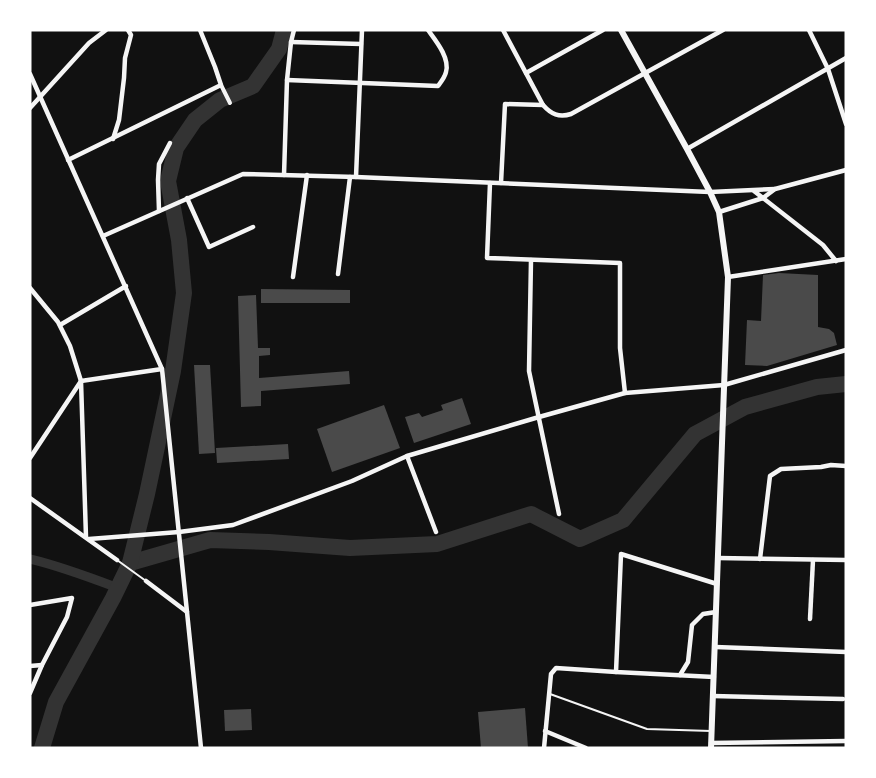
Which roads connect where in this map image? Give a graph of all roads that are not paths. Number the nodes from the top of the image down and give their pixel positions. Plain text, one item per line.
1 (106, 30) edge
2 (128, 30) edge
3 (200, 30) edge
4 (294, 30) edge
5 (362, 30) edge
6 (428, 30) edge
7 (503, 30) edge
8 (603, 30) edge
9 (621, 30) edge
10 (723, 30) edge
11 (809, 30) edge
12 (291, 42) junction
13 (361, 44) junction
14 (846, 58) edge
15 (828, 69) junction
16 (526, 73) junction
17 (645, 73) junction
18 (30, 74) edge
19 (287, 80) junction
20 (360, 83) junction
21 (221, 85) junction
22 (40, 98) junction
23 (231, 104) dead end
24 (543, 105) junction
25 (30, 108) edge
26 (846, 124) edge
27 (113, 139) junction
28 (170, 143) dead end
29 (687, 149) junction
30 (68, 160) junction
31 (846, 170) edge
32 (284, 175) junction
33 (307, 176) junction
34 (353, 177) junction
35 (490, 183) junction
36 (501, 183) junction
37 (776, 189) junction
38 (753, 190) junction
39 (710, 192) junction
40 (763, 198) junction
41 (185, 199) junction
42 (161, 210) junction
43 (718, 212) junction
44 (253, 227) dead end
45 (103, 236) junction
46 (846, 259) edge
47 (531, 260) junction
48 (836, 261) junction
49 (338, 274) dead end
50 (293, 277) dead end
51 (728, 277) junction
52 (126, 286) junction
53 (30, 288) edge
54 (60, 325) junction
55 (846, 350) edge
56 (162, 369) junction
57 (81, 381) junction
58 (724, 385) junction
59 (625, 393) junction
60 (539, 417) junction
61 (407, 456) junction
62 (30, 458) edge
63 (846, 466) edge
64 (30, 498) edge
65 (559, 514) dead end
66 (179, 532) junction
67 (436, 532) dead end
68 (87, 538) junction
69 (718, 558) junction
70 (760, 559) junction
71 (117, 560) joint
72 (813, 560) junction
73 (846, 561) edge
74 (146, 581) joint
75 (717, 584) junction
76 (30, 605) edge
77 (187, 612) junction
78 (716, 612) junction
79 (810, 619) dead end
80 (715, 647) junction
81 (846, 651) edge
82 (42, 664) junction
83 (30, 666) edge
84 (616, 672) junction
85 (680, 675) junction
86 (714, 677) junction
87 (30, 693) edge
88 (549, 693) junction
89 (713, 696) junction
90 (843, 699) dead end
91 (545, 731) junction
92 (711, 731) junction
93 (846, 741) edge
94 (711, 746) edge
95 (201, 748) edge
96 (544, 748) edge
97 (586, 748) edge

1 - 22 street
2 - 27 street
3 - 21 street
4 - 12 street
5 - 13 street
6 - 20 street
7 - 16 street
8 - 16 street
9 - 17 street
10 - 17 street
11 - 15 street
12 - 13 street
12 - 19 street
13 - 20 street
14 - 15 street
15 - 26 street
15 - 29 street
16 - 24 street
17 - 24 street
17 - 29 street
18 - 22 street
19 - 20 street
19 - 32 street
20 - 34 street
21 - 23 street
21 - 27 street
22 - 25 street
22 - 30 street
24 - 36 street
27 - 30 street
28 - 42 street
29 - 39 street
30 - 45 street
31 - 37 street
32 - 33 street
32 - 41 street
33 - 34 street
33 - 50 street
34 - 35 street
34 - 49 street
35 - 36 street
35 - 47 street
36 - 39 street
37 - 38 street
37 - 40 street
38 - 39 street
38 - 40 street
39 - 43 street
40 - 43 street
40 - 48 street
41 - 42 street
41 - 44 street
42 - 45 street
43 - 51 street
45 - 52 street
46 - 48 street
47 - 59 street
47 - 60 street
48 - 51 street
51 - 58 street
52 - 54 street
52 - 56 street
53 - 54 street
54 - 57 street
55 - 58 street
56 - 57 street
56 - 66 street
57 - 62 street
57 - 68 street
58 - 59 street
58 - 69 street
59 - 60 street
60 - 61 street
60 - 65 street
61 - 66 street
61 - 67 street
63 - 70 street
64 - 68 street
66 - 68 street
66 - 77 street
68 - 71 street
69 - 70 street
69 - 75 street
70 - 72 street
71 - 74 lane
72 - 73 street
72 - 79 street
74 - 77 street
75 - 78 street
75 - 84 street
76 - 82 street
77 - 95 street
78 - 80 street
78 - 85 street
80 - 81 street
80 - 86 street
82 - 83 street
82 - 87 street
84 - 85 street
84 - 88 street
85 - 86 street
86 - 89 street
88 - 91 street
88 - 92 lane
89 - 90 street
89 - 92 street
91 - 96 street
91 - 97 street
92 - 94 street
93 - 94 street

